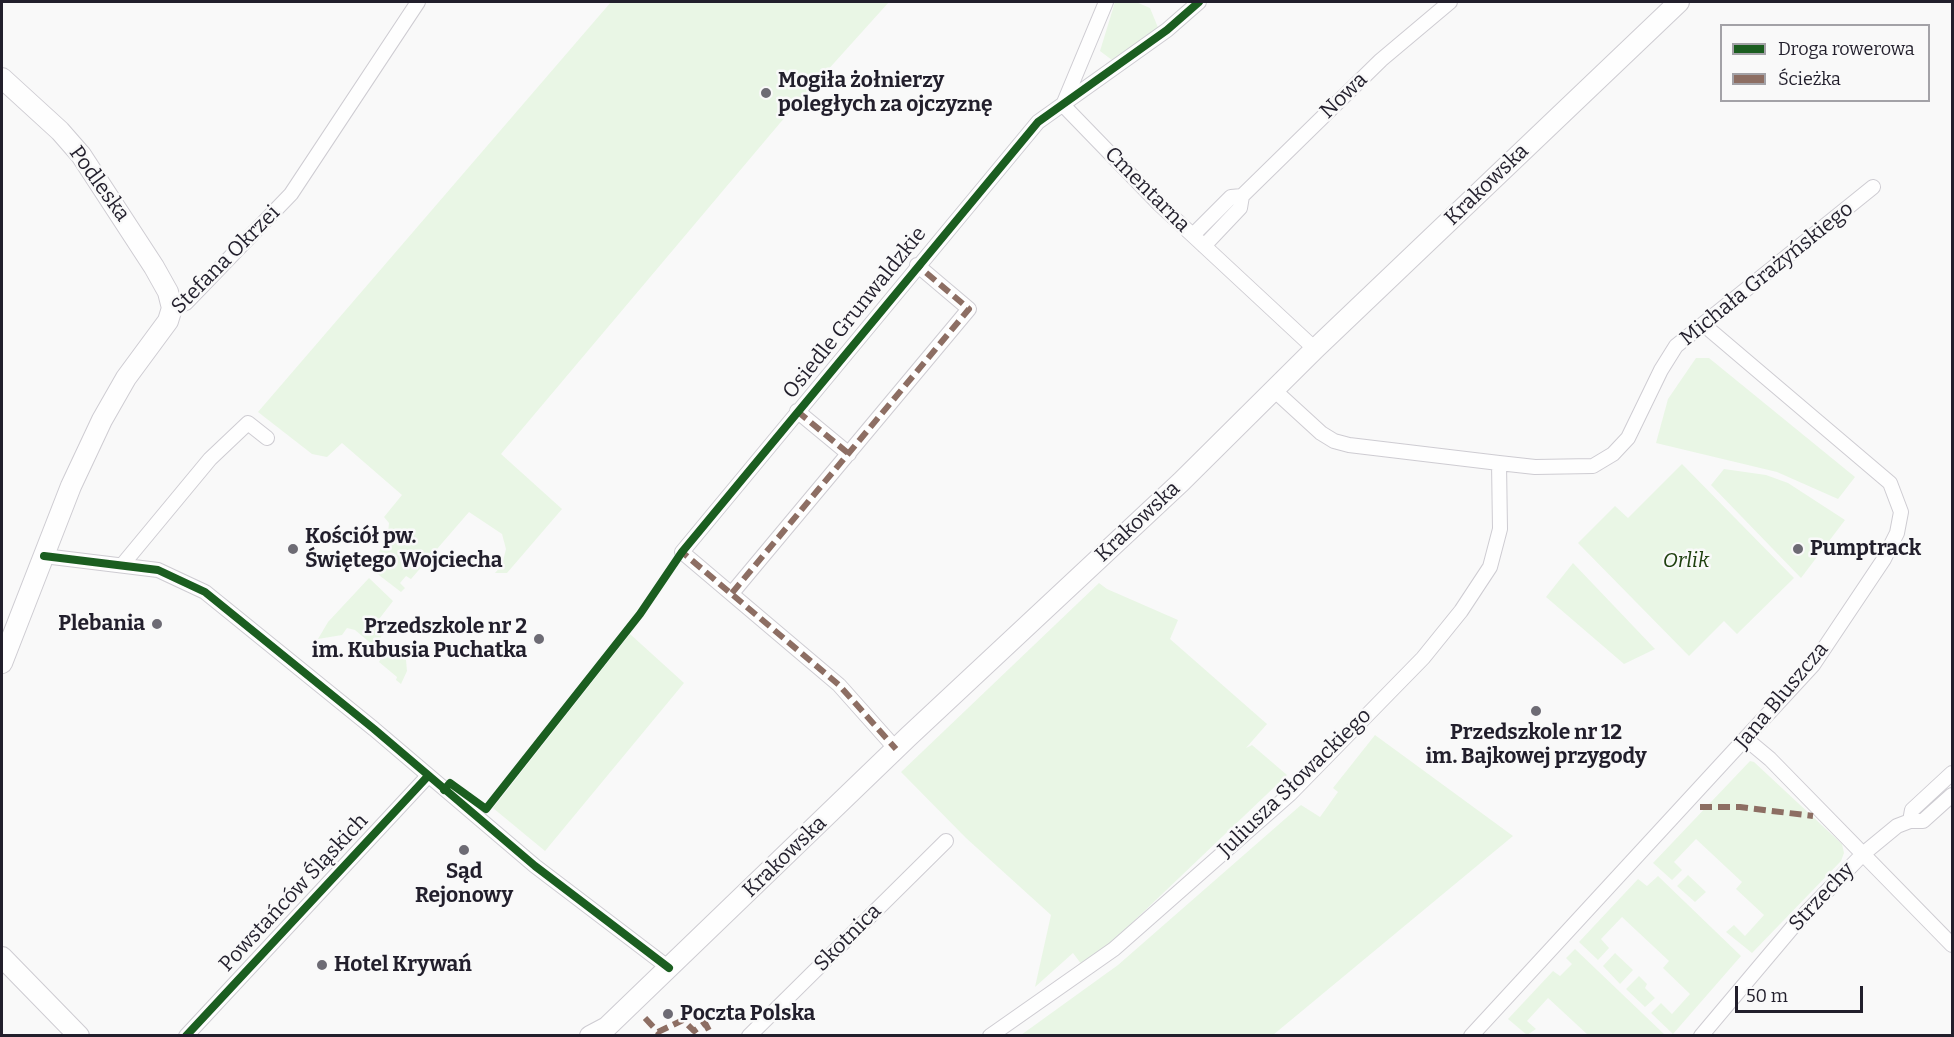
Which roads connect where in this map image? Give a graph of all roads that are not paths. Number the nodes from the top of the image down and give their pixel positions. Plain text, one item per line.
1 (418, 2) edge
2 (1106, 2) edge
3 (1199, 2) edge
4 (1450, 2) edge
5 (1679, 2) edge
6 (2, 78) edge
7 (1063, 105) junction
8 (1874, 188) dead end
9 (1242, 196) junction
10 (1193, 235) junction
11 (1204, 246) junction
12 (917, 266) junction
13 (172, 308) junction
14 (1704, 325) junction
15 (1315, 349) junction
16 (1274, 390) junction
17 (797, 411) junction
18 (267, 438) dead end
19 (849, 454) junction
20 (1499, 464) junction
21 (44, 556) junction
22 (123, 564) junction
23 (732, 593) junction
24 (2, 663) edge
25 (1746, 739) junction
26 (896, 749) junction
27 (1953, 773) edge
28 (428, 776) junction
29 (1953, 795) edge
30 (1910, 821) junction
31 (946, 841) dead end
32 (1863, 854) junction
33 (1953, 945) edge
34 (2, 957) edge
35 (669, 968) junction
36 (600, 1033) edge
37 (79, 1035) edge
38 (186, 1035) edge
39 (749, 1035) edge
40 (990, 1035) edge
41 (1471, 1035) edge
42 (1701, 1035) edge

1 - 13 street, Stefana Okrzei
2 - 7 street
3 - 7 street, Osiedle Grunwaldzkie
4 - 9 street, Nowa
5 - 15 street, Krakowska
6 - 13 street, Podleska
7 - 10 street, Cmentarna
7 - 12 street, Osiedle Grunwaldzkie
8 - 14 street, Michała Grażyńskiego
9 - 10 street, Nowa
9 - 11 street, Nowa
10 - 11 street, Cmentarna
11 - 15 street, Cmentarna
12 - 17 street, Osiedle Grunwaldzkie
12 - 19 street, Osiedle Grunwaldzkie
13 - 21 street, Stefana Okrzei
14 - 20 street, Michała Grażyńskiego
14 - 25 street, Jana Bluszcza
15 - 16 street, Krakowska
16 - 20 street, Michała Grażyńskiego
16 - 26 street, Krakowska
17 - 19 street
17 - 23 street, Osiedle Grunwaldzkie
18 - 22 street
19 - 23 street, Osiedle Grunwaldzkie
20 - 40 street, Juliusza Słowackiego
21 - 22 street
21 - 24 street, Stefana Okrzei
22 - 28 street
23 - 26 street, Osiedle Grunwaldzkie
25 - 32 street
25 - 41 street, Jana Bluszcza
26 - 35 street, Krakowska
27 - 30 street, Strzechy
28 - 35 street
28 - 38 street, Powstańców Śląskich
29 - 30 street
30 - 32 street, Strzechy
31 - 39 street, Skotnica
32 - 33 street
32 - 42 street, Strzechy
34 - 37 street
35 - 36 street, Krakowska

